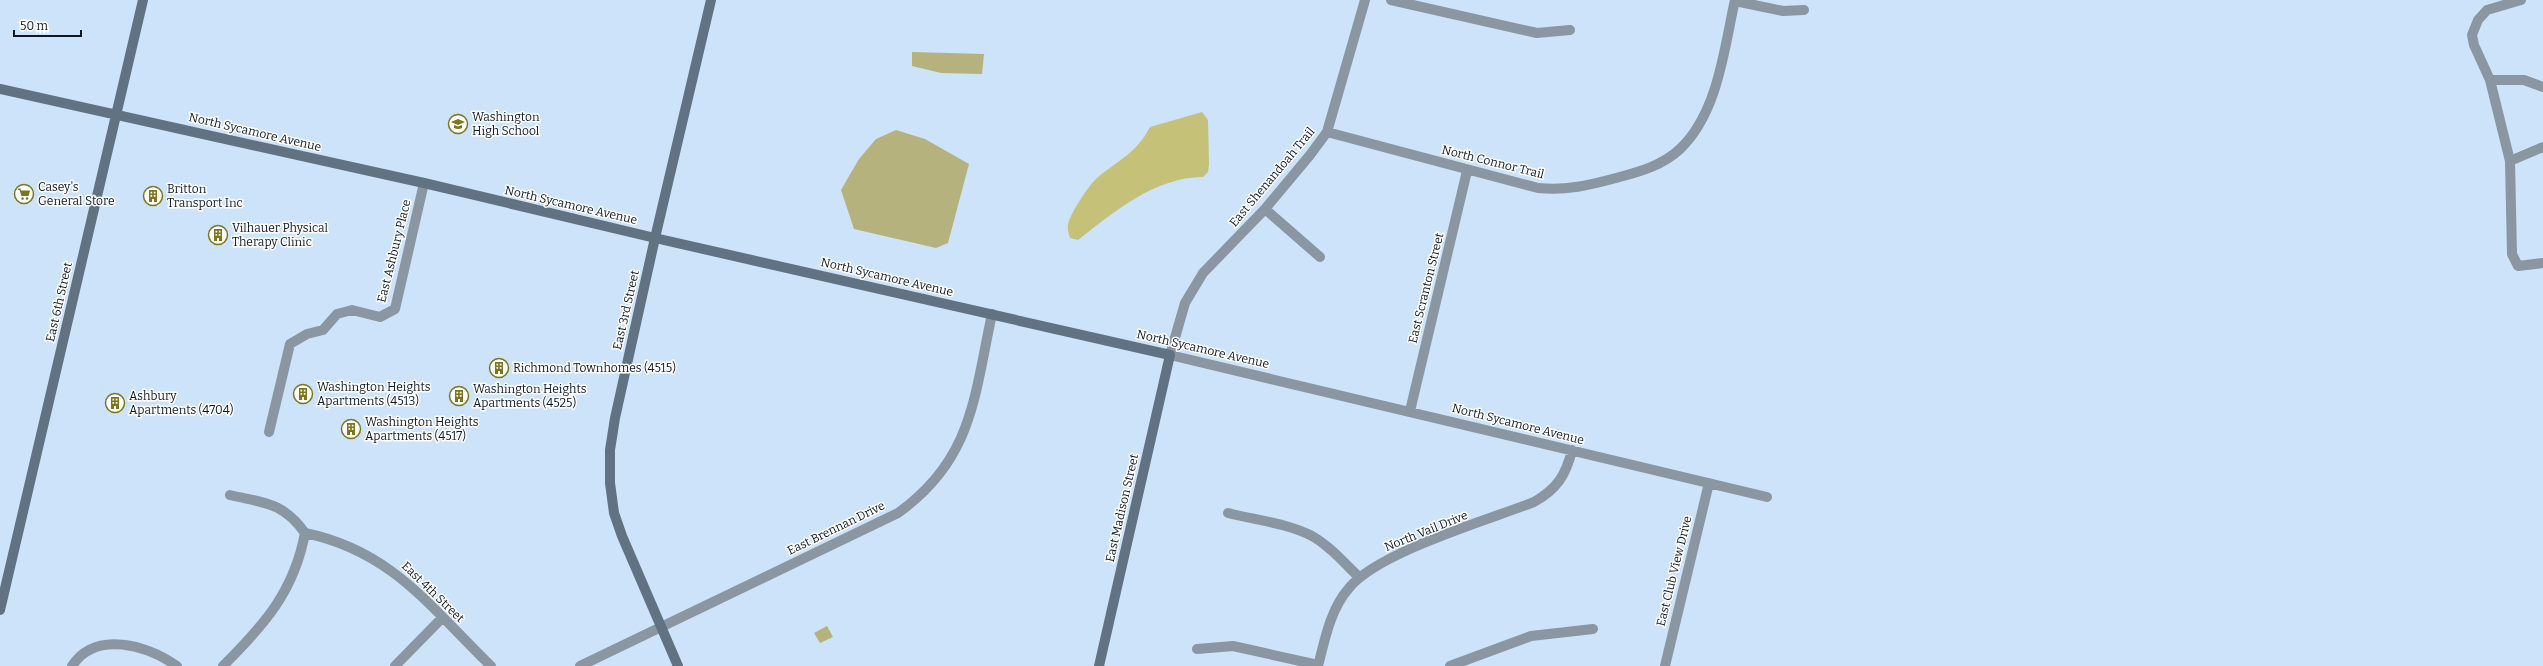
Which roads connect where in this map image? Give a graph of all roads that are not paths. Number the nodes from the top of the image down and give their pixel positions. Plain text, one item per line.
1 (143, 0) edge
2 (711, 0) edge
3 (1365, 0) edge
4 (1390, 0) edge
5 (1735, 0) edge
6 (2521, 0) edge
7 (1804, 10) dead end
8 (1570, 30) dead end
9 (2490, 80) junction
10 (2543, 87) edge
11 (0, 88) edge
12 (117, 114) junction
13 (1327, 132) junction
14 (2543, 147) edge
15 (2510, 161) junction
16 (1467, 171) junction
17 (424, 183) junction
18 (1265, 209) junction
19 (655, 238) junction
20 (1320, 257) dead end
21 (2543, 263) edge
22 (992, 314) junction
23 (1170, 355) junction
24 (1410, 411) junction
25 (269, 432) dead end
26 (1572, 450) junction
27 (1709, 483) junction
28 (230, 495) dead end
29 (1767, 497) dead end
30 (1228, 513) dead end
31 (305, 533) junction
32 (4, 576) edge
33 (1359, 577) junction
34 (0, 610) edge
35 (442, 618) junction
36 (662, 628) junction
37 (1593, 629) dead end
38 (1197, 649) dead end
39 (72, 666) edge
40 (177, 666) edge
41 (223, 666) edge
42 (395, 666) edge
43 (491, 666) edge
44 (580, 666) edge
45 (678, 666) edge
46 (1100, 666) edge
47 (1318, 666) edge
48 (1450, 666) edge
49 (1665, 666) edge

1 - 12 main road, East 6th Street
2 - 19 main road, East 3rd Street
3 - 13 street, East Shenandoah Trail
4 - 8 street
5 - 7 street
5 - 16 street, North Connor Trail
6 - 9 street
9 - 10 street
9 - 15 street
11 - 12 main road, North Sycamore Avenue
12 - 17 main road, North Sycamore Avenue
12 - 32 main road, East 6th Street
13 - 16 street, North Connor Trail
13 - 18 street, East Shenandoah Trail
14 - 15 street
15 - 21 street
16 - 24 street, East Scranton Street
17 - 19 main road, North Sycamore Avenue
17 - 25 street, East Ashbury Place
18 - 20 street
18 - 23 street, East Shenandoah Trail
19 - 22 main road, North Sycamore Avenue
19 - 36 main road, East 3rd Street
22 - 23 main road, North Sycamore Avenue
22 - 36 street, East Brennan Drive
23 - 24 street, North Sycamore Avenue
23 - 46 main road, East Madison Street
24 - 26 street, North Sycamore Avenue
26 - 27 street, North Sycamore Avenue
26 - 33 street, North Vail Drive
27 - 29 street, North Sycamore Avenue
27 - 49 street, East Club View Drive
28 - 31 street
30 - 33 street
31 - 35 street, East 4th Street
31 - 41 street
32 - 34 main road, East 6th Street
33 - 47 street, North Vail Drive
35 - 42 street
35 - 43 street, East 4th Street
36 - 44 street, East Brennan Drive
36 - 45 main road, East 3rd Street
37 - 48 street
38 - 47 street
39 - 40 street

